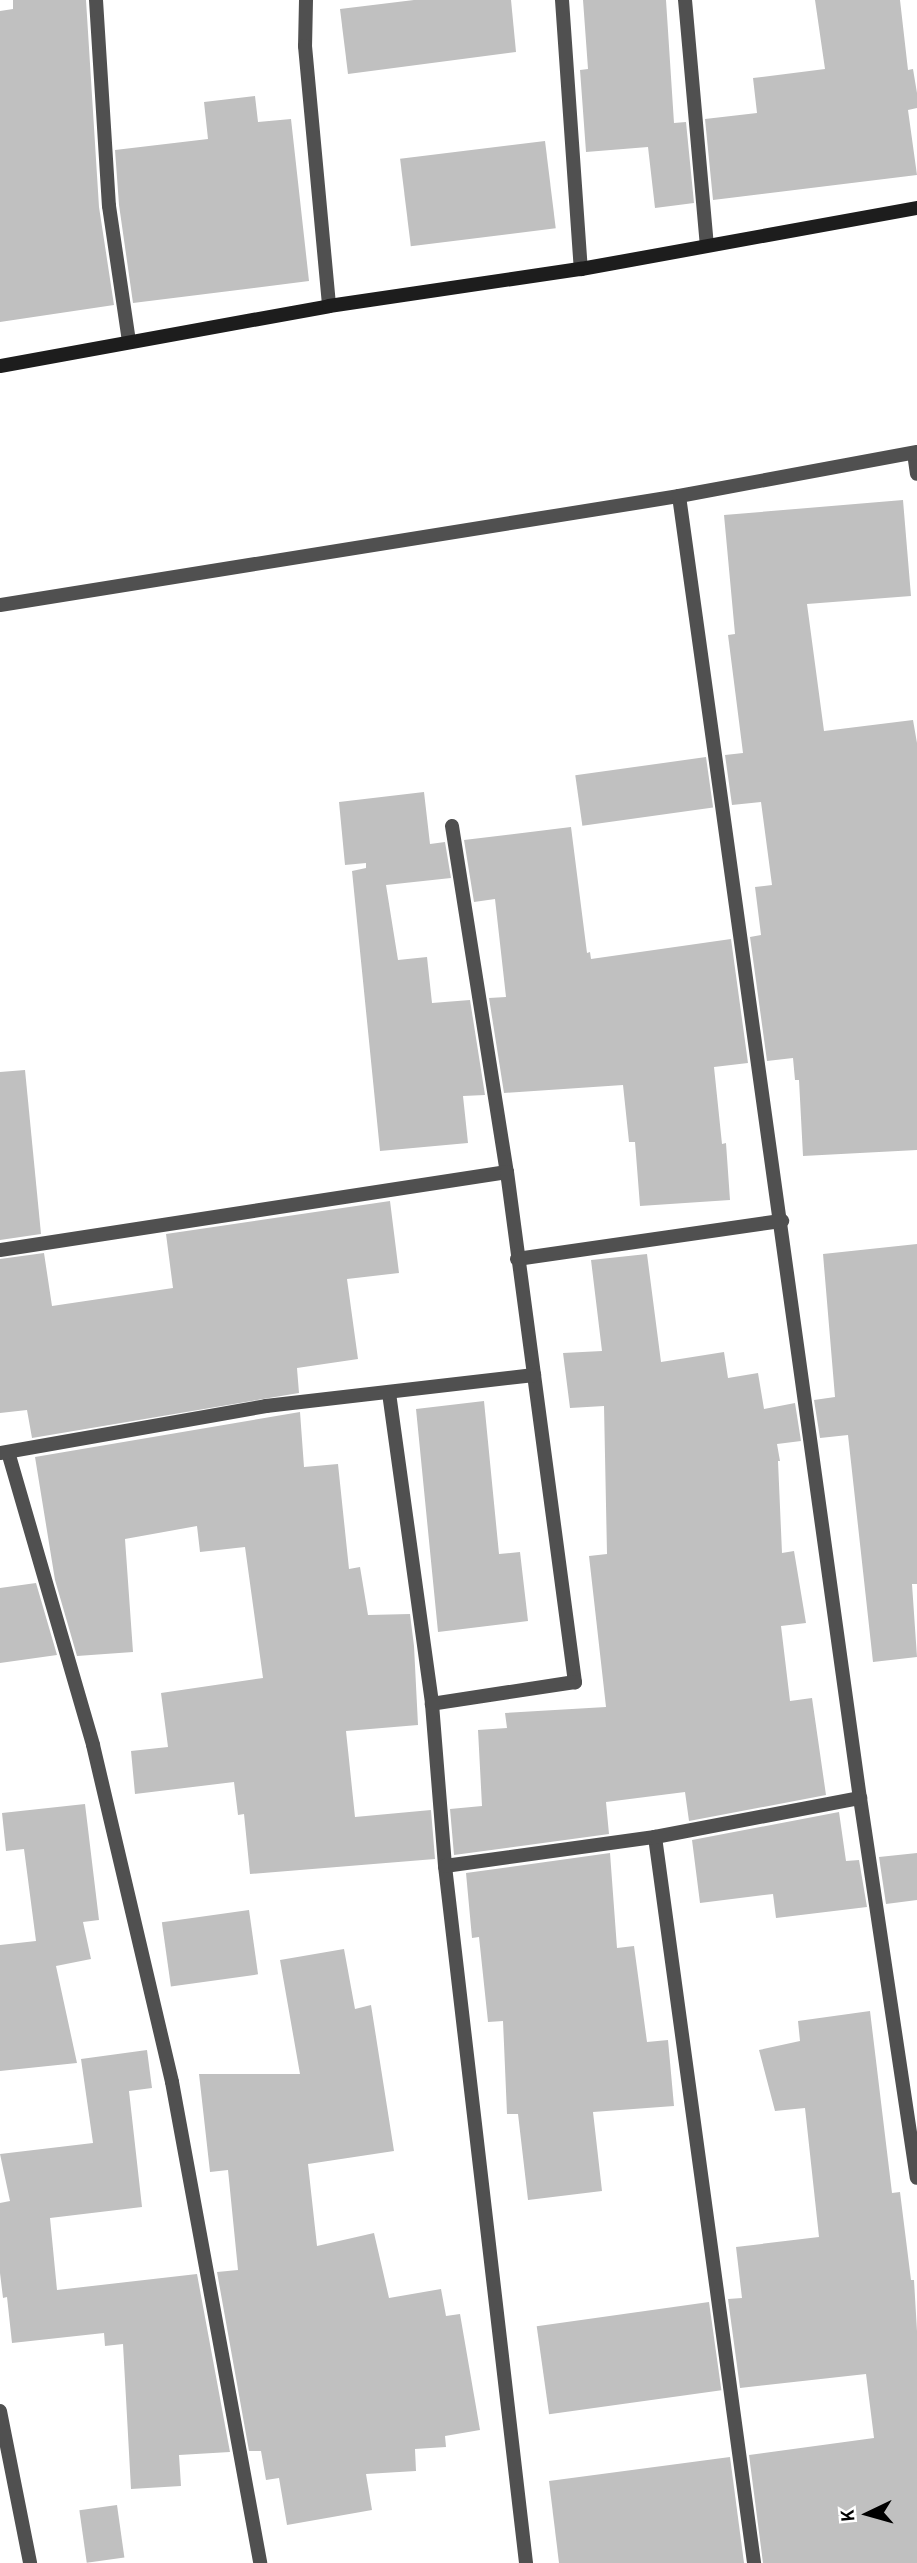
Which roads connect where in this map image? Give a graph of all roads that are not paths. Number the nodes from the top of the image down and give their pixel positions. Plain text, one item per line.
1 (96, 0) edge
2 (306, 0) edge
3 (562, 0) edge
4 (685, 0) edge
5 (917, 208) edge
6 (707, 245) junction
7 (581, 269) junction
8 (329, 306) junction
9 (130, 341) junction
10 (0, 366) edge
11 (916, 453) edge
12 (917, 474) edge
13 (680, 496) junction
14 (0, 605) edge
15 (452, 826) dead end
16 (506, 1172) junction
17 (782, 1221) junction
18 (0, 1250) edge
19 (517, 1259) junction
20 (534, 1375) junction
21 (389, 1393) junction
22 (4, 1452) edge
23 (432, 1704) junction
24 (860, 1798) junction
25 (655, 1838) junction
26 (445, 1866) junction
27 (917, 2178) edge
28 (0, 2411) edge
29 (30, 2563) edge
30 (260, 2563) edge
31 (526, 2563) edge
32 (754, 2563) edge

1 - 9 street
2 - 8 street
3 - 7 street
4 - 6 street
5 - 6 street
6 - 7 street
7 - 8 street
8 - 9 street
9 - 10 street
11 - 12 street
11 - 13 street
13 - 14 street
13 - 17 street
15 - 16 street
16 - 18 street
16 - 19 street
17 - 19 street
17 - 24 street
19 - 20 street
20 - 21 street
20 - 23 street
21 - 22 street
21 - 23 street
22 - 30 street
23 - 26 street
24 - 25 street
24 - 27 street
25 - 26 street
25 - 32 street
26 - 31 street
28 - 29 street

